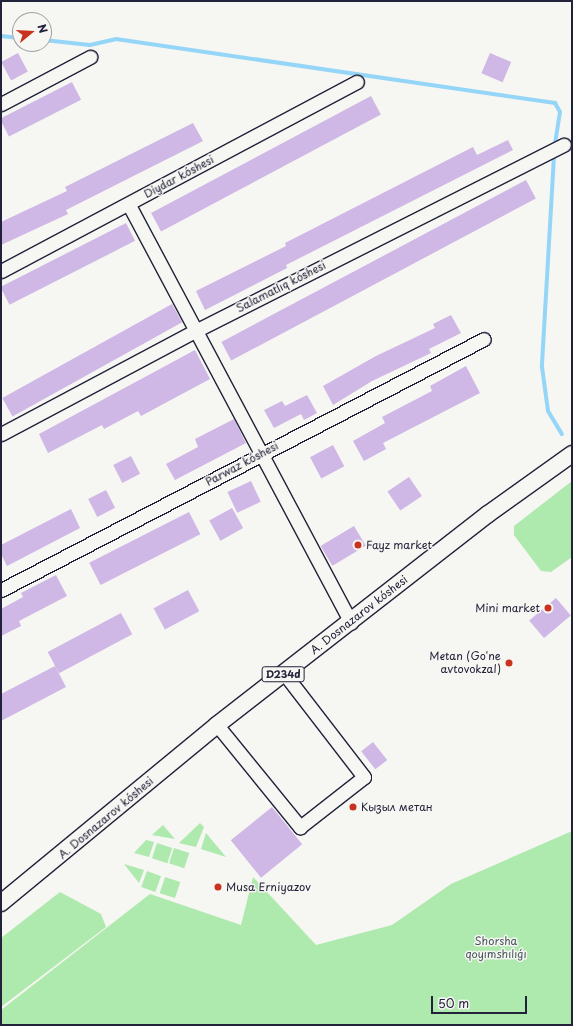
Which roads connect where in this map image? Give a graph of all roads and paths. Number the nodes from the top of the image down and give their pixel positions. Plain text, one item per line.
1 (90, 57) dead end
2 (356, 82) dead end
3 (1, 104) edge
4 (564, 145) dead end
5 (128, 204) junction
6 (1, 271) edge
7 (197, 330) junction
8 (484, 339) dead end
9 (1, 434) edge
10 (262, 454) junction
11 (572, 454) edge
12 (1, 590) edge
13 (351, 622) junction
14 (284, 673) junction
15 (216, 725) junction
16 (1, 903) edge

1 - 3 street
2 - 5 street, Diydar kóshesi
4 - 7 street, Salamatlıq kóshesi
5 - 6 street, Diydar kóshesi
5 - 7 street
7 - 9 street, Salamatlıq kóshesi
7 - 10 street
8 - 10 street, Parwaz kóshesi
10 - 12 street, Parwaz kóshesi
10 - 13 street
11 - 13 main road, A. Dosnazarov kóshesi / D234d
13 - 14 main road, A. Dosnazarov kóshesi / D234d
14 - 15 main road, A. Dosnazarov kóshesi / D234d
14 - 15 street
15 - 16 main road, A. Dosnazarov kóshesi / D234d

